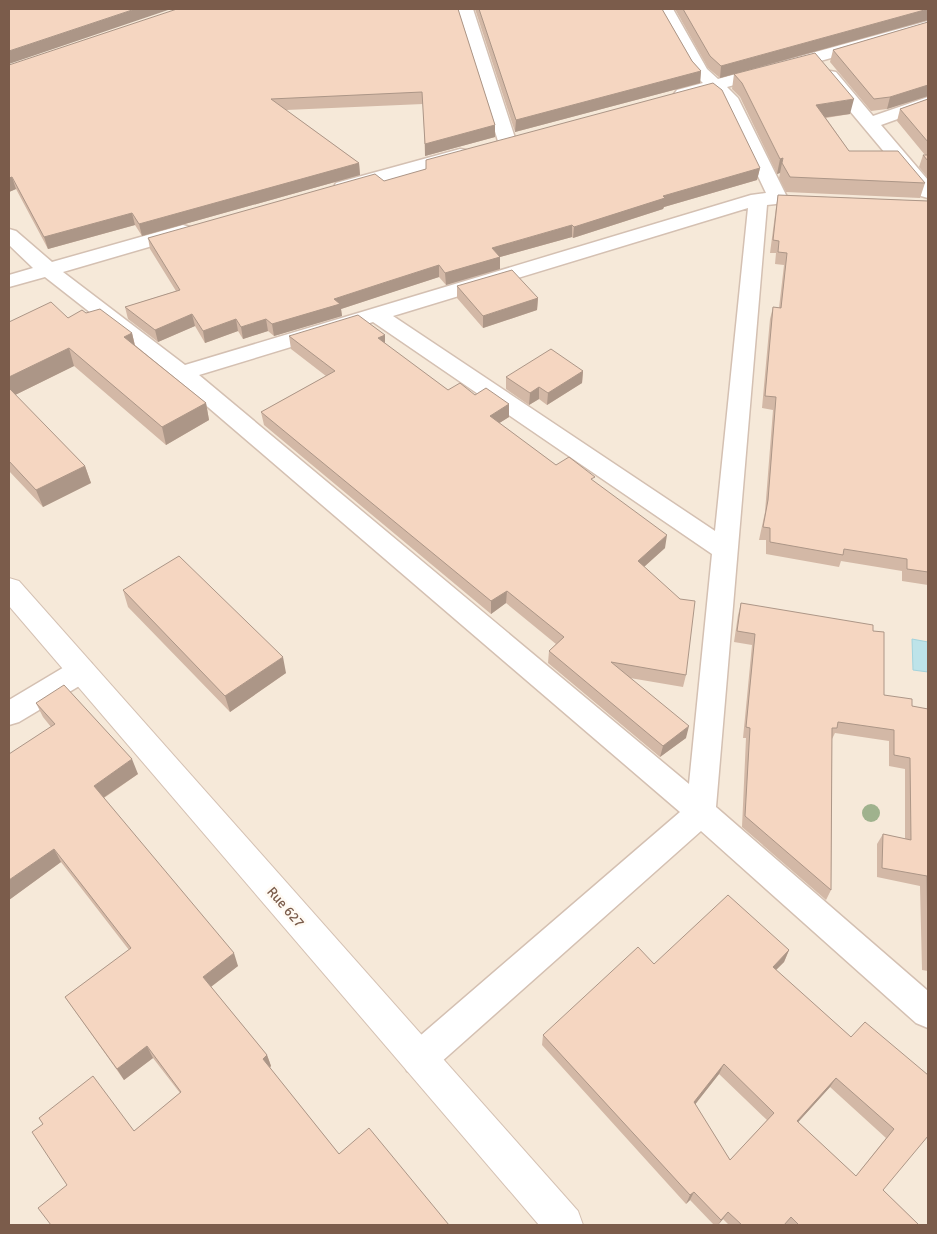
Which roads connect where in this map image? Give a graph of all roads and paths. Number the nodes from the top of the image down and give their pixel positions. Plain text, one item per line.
1 (465, 9) edge
2 (665, 9) edge
3 (928, 26) edge
4 (816, 59) junction
5 (715, 86) junction
6 (668, 98) edge
7 (928, 102) edge
8 (870, 123) junction
9 (526, 136) edge
10 (507, 141) junction
11 (327, 191) edge
12 (778, 199) junction
13 (925, 201) edge
14 (201, 226) edge
15 (9, 235) edge
16 (47, 269) junction
17 (9, 281) edge
18 (375, 314) junction
19 (182, 374) junction
20 (726, 551) junction
21 (9, 588) edge
22 (81, 671) junction
23 (9, 714) edge
24 (701, 812) junction
25 (928, 1012) edge
26 (419, 1059) junction
27 (564, 1225) edge

1 - 10 street
2 - 5 street
3 - 4 street
4 - 5 street
4 - 8 street
5 - 6 street
5 - 12 street
7 - 8 street
8 - 13 street
9 - 10 street
10 - 11 street
12 - 18 street
12 - 20 street
14 - 16 street
15 - 16 street
16 - 17 street
16 - 19 street
18 - 19 street
18 - 20 street
19 - 24 street
20 - 24 street
21 - 22 street, Rue 627
22 - 23 street
22 - 26 street, Rue 627
24 - 25 street
24 - 26 street
26 - 27 street, Rue 627

